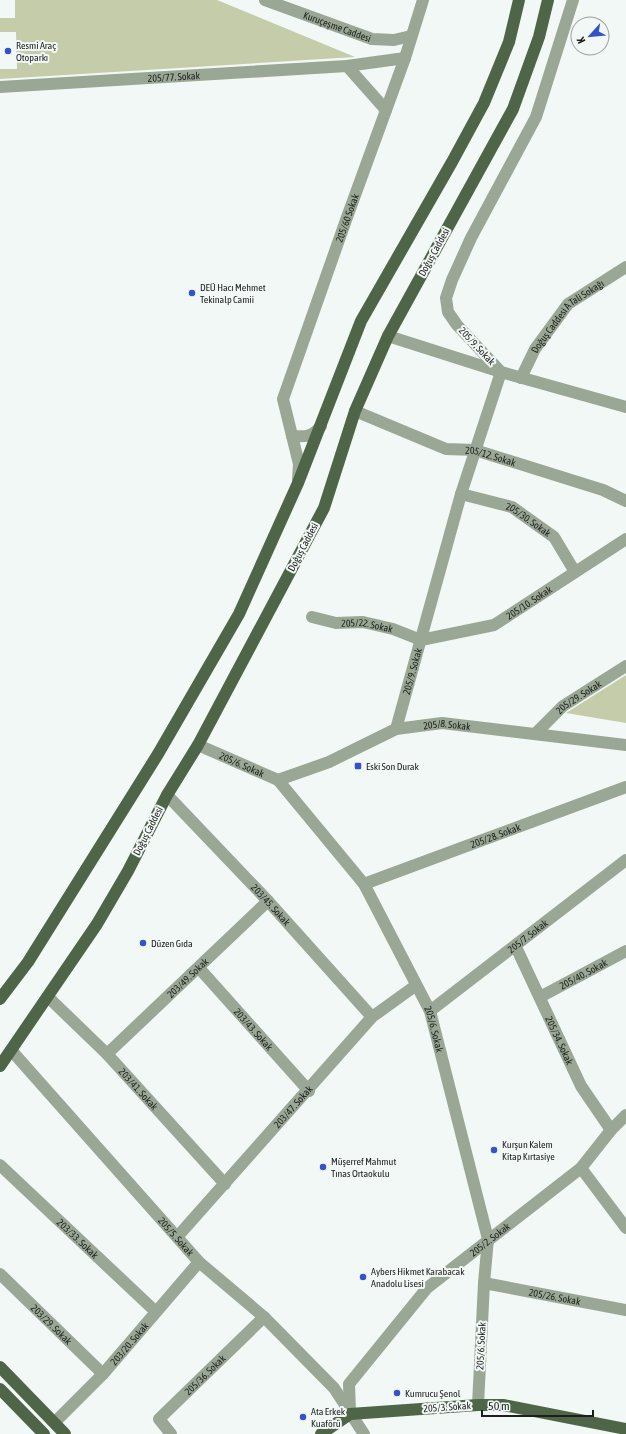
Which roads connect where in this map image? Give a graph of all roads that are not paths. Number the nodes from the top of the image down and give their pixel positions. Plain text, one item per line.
1 (264, 0) edge
2 (423, 0) edge
3 (519, 0) edge
4 (548, 0) edge
5 (573, 0) edge
6 (412, 36) junction
7 (405, 58) junction
8 (347, 66) junction
9 (0, 87) edge
10 (386, 110) junction
11 (626, 267) edge
12 (388, 336) junction
13 (501, 372) junction
14 (521, 378) junction
15 (626, 407) edge
16 (355, 411) junction
17 (323, 423) junction
18 (292, 436) junction
19 (475, 450) junction
20 (298, 483) junction
21 (461, 494) junction
22 (626, 501) edge
23 (626, 539) edge
24 (575, 572) junction
25 (312, 617) dead end
26 (421, 640) junction
27 (626, 666) edge
28 (396, 729) junction
29 (536, 733) junction
30 (198, 745) junction
31 (624, 745) edge
32 (626, 757) edge
33 (278, 780) junction
34 (626, 787) edge
35 (166, 795) junction
36 (626, 860) edge
37 (364, 884) junction
38 (268, 901) junction
39 (516, 947) junction
40 (626, 951) edge
41 (199, 968) junction
42 (415, 986) junction
43 (48, 997) junction
44 (0, 998) edge
45 (540, 998) junction
46 (430, 1011) junction
47 (372, 1017) junction
48 (12, 1050) junction
49 (107, 1054) junction
50 (0, 1066) edge
51 (309, 1091) junction
52 (626, 1115) edge
53 (611, 1130) junction
54 (0, 1165) edge
55 (581, 1168) junction
56 (225, 1184) junction
57 (626, 1228) edge
58 (178, 1236) junction
59 (488, 1239) junction
60 (199, 1262) junction
61 (0, 1274) edge
62 (484, 1283) junction
63 (626, 1310) edge
64 (156, 1312) junction
65 (264, 1317) junction
66 (0, 1367) edge
67 (103, 1374) junction
68 (0, 1389) edge
69 (478, 1405) junction
70 (350, 1414) junction
71 (55, 1422) junction
72 (622, 1430) edge
73 (44, 1434) edge
74 (65, 1434) edge
75 (171, 1434) edge
76 (321, 1434) edge
77 (364, 1434) edge

1 - 6 street, Kuruçeşme Caddesi
2 - 6 street, 205/60 Sokak
3 - 17 main road
4 - 12 main road, Doğuş Caddesi
5 - 13 street, 205/9. Sokak
6 - 7 street, 205/60 Sokak
7 - 8 street, 205/77. Sokak
7 - 10 street, 205/60 Sokak
8 - 9 street, 205/77. Sokak
8 - 10 street
10 - 18 street, 205/60 Sokak
11 - 14 street, Doğuş Caddesi A Tali Sokağı
12 - 13 street
12 - 16 main road, Doğuş Caddesi
13 - 14 street
13 - 19 street, 205/9. Sokak
14 - 15 street
16 - 19 street, 205/12. Sokak
16 - 30 main road, Doğuş Caddesi
17 - 18 street
17 - 20 main road
18 - 20 street, 205/60 Sokak
19 - 21 street, 205/9. Sokak
19 - 22 street, 205/12. Sokak
20 - 44 main road
21 - 24 street, 205/30. Sokak
21 - 26 street, 205/9. Sokak
23 - 24 street, 205/10. Sokak
24 - 26 street, 205/10. Sokak
25 - 26 street, 205/22. Sokak
26 - 28 street, 205/9. Sokak
27 - 29 street, 205/29. Sokak
28 - 29 street, 205/8. Sokak
28 - 33 street, 205/8. Sokak
29 - 31 street, 205/8. Sokak
30 - 33 street, 205/6. Sokak
30 - 35 main road, Doğuş Caddesi
31 - 32 street
33 - 37 street, 205/6. Sokak
34 - 37 street, 205/28. Sokak
35 - 38 street, 203/45. Sokak
35 - 43 main road, Doğuş Caddesi
36 - 39 street, 205/7. Sokak
37 - 42 street, 205/6. Sokak
38 - 41 street, 203/49. Sokak
38 - 47 street, 203/45. Sokak
39 - 45 street, 205/34. Sokak
39 - 46 street, 205/7. Sokak
40 - 45 street, 205/40. Sokak
41 - 49 street, 203/49. Sokak
41 - 51 street, 203/43. Sokak
42 - 46 street, 205/6. Sokak
42 - 47 street, 203/47. Sokak
43 - 48 main road, Doğuş Caddesi
43 - 49 street, 203/41. Sokak
45 - 53 street, 205/34. Sokak
46 - 59 street, 205/6. Sokak
47 - 51 street, 203/47. Sokak
48 - 50 main road, Doğuş Caddesi
48 - 58 street, 205/5. Sokak
49 - 56 street, 203/41. Sokak
51 - 56 street, 203/47. Sokak
52 - 53 street, 205/2. Sokak
53 - 55 street, 205/2. Sokak
54 - 64 street, 203/33. Sokak
55 - 57 street
55 - 59 street, 205/2. Sokak
56 - 58 street, 203/47. Sokak
58 - 60 street, 205/5. Sokak
59 - 62 street, 205/6. Sokak
59 - 70 street, 205/2. Sokak
60 - 64 street, 203/20. Sokak
60 - 65 street, 205/5. Sokak
61 - 67 street, 203/29. Sokak
62 - 63 street, 205/26. Sokak
62 - 69 street, 205/6. Sokak
64 - 67 street, 203/20. Sokak
65 - 70 street, 205/5. Sokak
65 - 75 street, 205/36. Sokak
66 - 71 main road
67 - 71 street, 203/20. Sokak
68 - 73 main road
69 - 70 main road, 205/3. Sokak
69 - 72 main road, 205/3. Sokak
70 - 76 main road
70 - 77 street, 205/5. Sokak
71 - 74 main road

